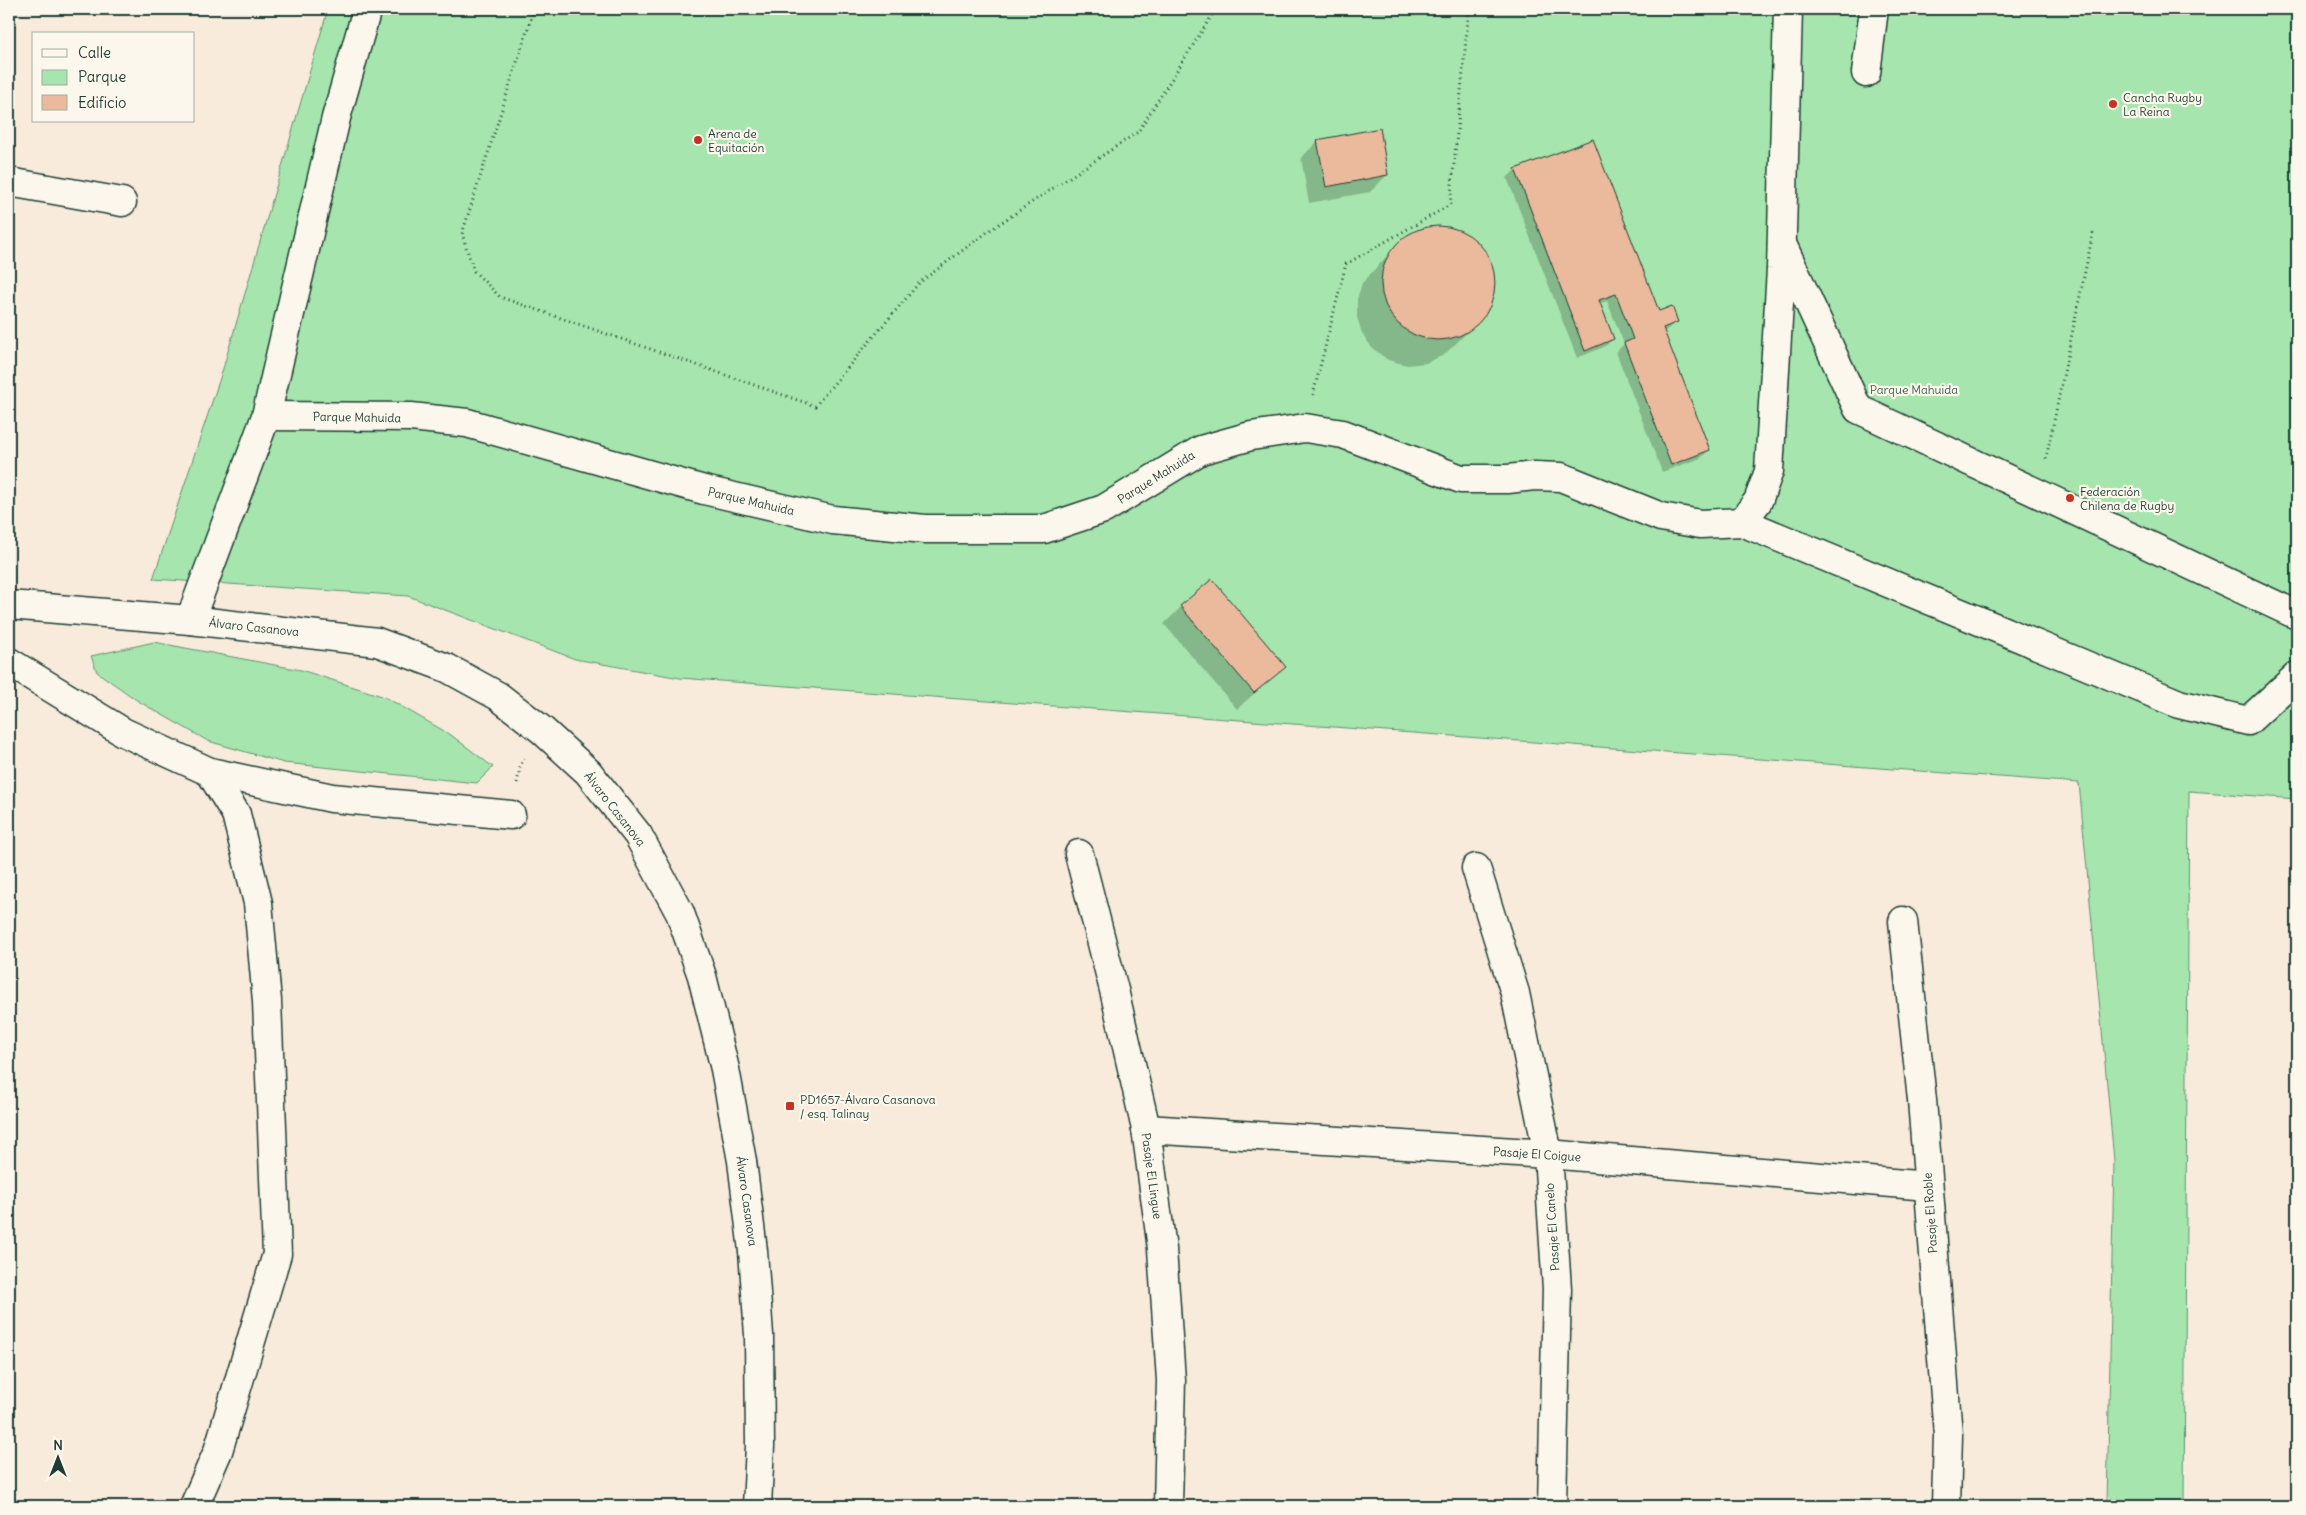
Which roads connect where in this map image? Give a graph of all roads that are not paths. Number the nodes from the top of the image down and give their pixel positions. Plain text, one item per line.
1 (367, 9) edge
2 (1788, 9) edge
3 (1874, 9) edge
4 (1866, 73) dead end
5 (9, 182) edge
6 (122, 202) dead end
7 (1782, 244) junction
8 (266, 416) junction
9 (1742, 522) junction
10 (9, 605) edge
11 (2297, 615) edge
12 (190, 620) junction
13 (9, 662) edge
14 (2297, 676) edge
15 (210, 772) junction
16 (511, 815) road end
17 (1079, 854) dead end
18 (1476, 868) dead end
19 (1902, 922) dead end
20 (1146, 1129) junction
21 (1548, 1154) junction
22 (1928, 1186) junction
23 (194, 1506) edge
24 (757, 1506) edge
25 (1168, 1506) edge
26 (1552, 1506) edge
27 (1946, 1506) edge

1 - 8 street
2 - 7 street
3 - 4 street
5 - 6 street
7 - 9 street
7 - 11 street
8 - 9 street, Parque Mahuida
8 - 12 street
9 - 14 street
10 - 12 street, Álvaro Casanova
12 - 24 street, Álvaro Casanova
13 - 15 street
15 - 16 street
15 - 23 street
17 - 20 street, Pasaje El Lingue
18 - 21 street, Pasaje El Canelo
19 - 22 street, Pasaje El Roble
20 - 21 street, Pasaje El Coigue
20 - 25 street, Pasaje El Lingue
21 - 22 street, Pasaje El Coigue
21 - 26 street, Pasaje El Canelo
22 - 27 street, Pasaje El Roble

